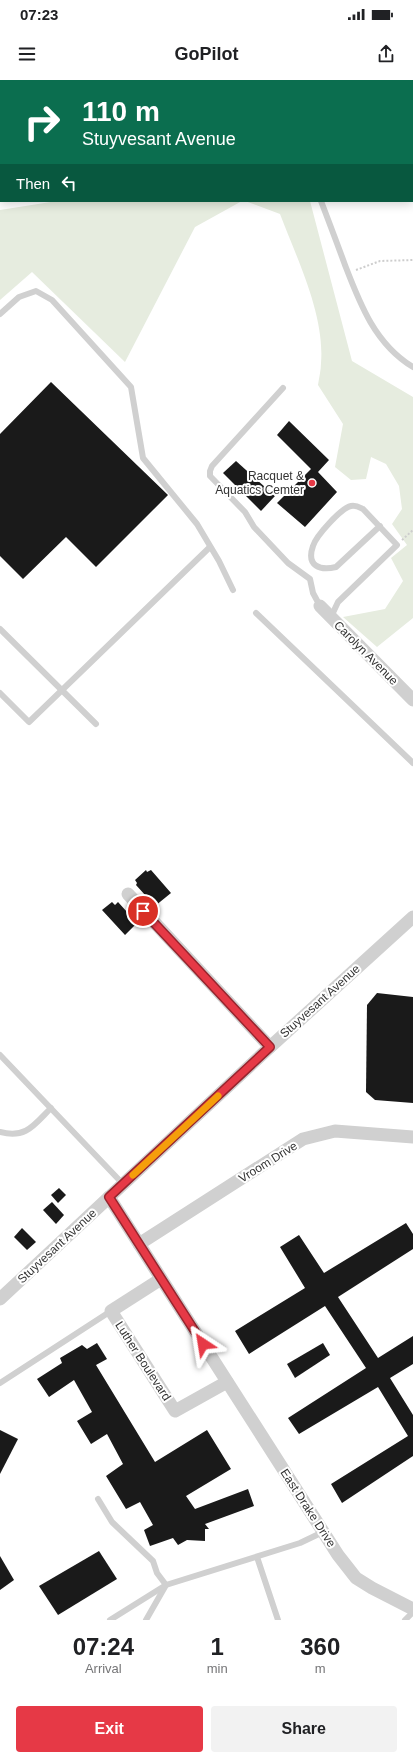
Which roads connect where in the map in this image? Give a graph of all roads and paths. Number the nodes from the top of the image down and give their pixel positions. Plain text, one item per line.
1 (321, 202) edge
2 (413, 260) edge
3 (348, 273) junction
4 (0, 314) edge
5 (413, 367) edge
6 (283, 388) dead end
7 (380, 526) junction
8 (413, 530) edge
9 (397, 544) junction
10 (210, 547) junction
11 (319, 569) junction
12 (310, 578) junction
13 (233, 590) dead end
14 (320, 606) joint
15 (256, 612) dead end
16 (331, 617) junction
17 (0, 629) edge
18 (62, 691) junction
19 (0, 693) edge
20 (413, 700) edge
21 (96, 724) dead end
22 (413, 763) edge
23 (128, 894) dead end
24 (413, 916) edge
25 (270, 1047) junction
26 (0, 1055) edge
27 (51, 1108) junction
28 (0, 1132) edge
29 (413, 1137) edge
30 (123, 1184) junction
31 (109, 1197) junction
32 (139, 1244) junction
33 (161, 1279) junction
34 (0, 1299) edge
35 (111, 1311) junction
36 (228, 1382) junction
37 (0, 1383) edge
38 (98, 1500) dead end
39 (323, 1532) junction
40 (257, 1556) junction
41 (166, 1585) junction
42 (413, 1610) edge
43 (110, 1620) edge
44 (146, 1620) edge
45 (278, 1620) edge
46 (405, 1620) edge

1 - 3 lane
2 - 3 path
3 - 5 lane
4 - 10 lane
6 - 12 lane
7 - 9 lane
7 - 11 lane
7 - 11 lane
8 - 9 path
9 - 16 lane
10 - 13 lane
10 - 18 lane
11 - 12 lane
12 - 14 lane
14 - 16 street, Carolyn Avenue
15 - 22 lane
16 - 20 street, Carolyn Avenue
17 - 18 lane
18 - 19 lane
18 - 21 lane
23 - 25 street
24 - 25 street, Stuyvesant Avenue
25 - 30 street, Stuyvesant Avenue
26 - 27 lane
27 - 28 lane
27 - 30 lane
29 - 32 street, Vroom Drive
30 - 31 street, Stuyvesant Avenue
31 - 32 street, East Drake Drive
31 - 34 street, Stuyvesant Avenue
32 - 33 street, East Drake Drive
33 - 35 street, Luther Boulevard
33 - 36 street, East Drake Drive
35 - 36 street, Luther Boulevard
35 - 37 lane
36 - 39 street, East Drake Drive
38 - 41 lane
39 - 40 lane
39 - 42 street, East Drake Drive
40 - 41 lane
40 - 45 lane
41 - 43 lane
41 - 44 lane
42 - 46 lane

